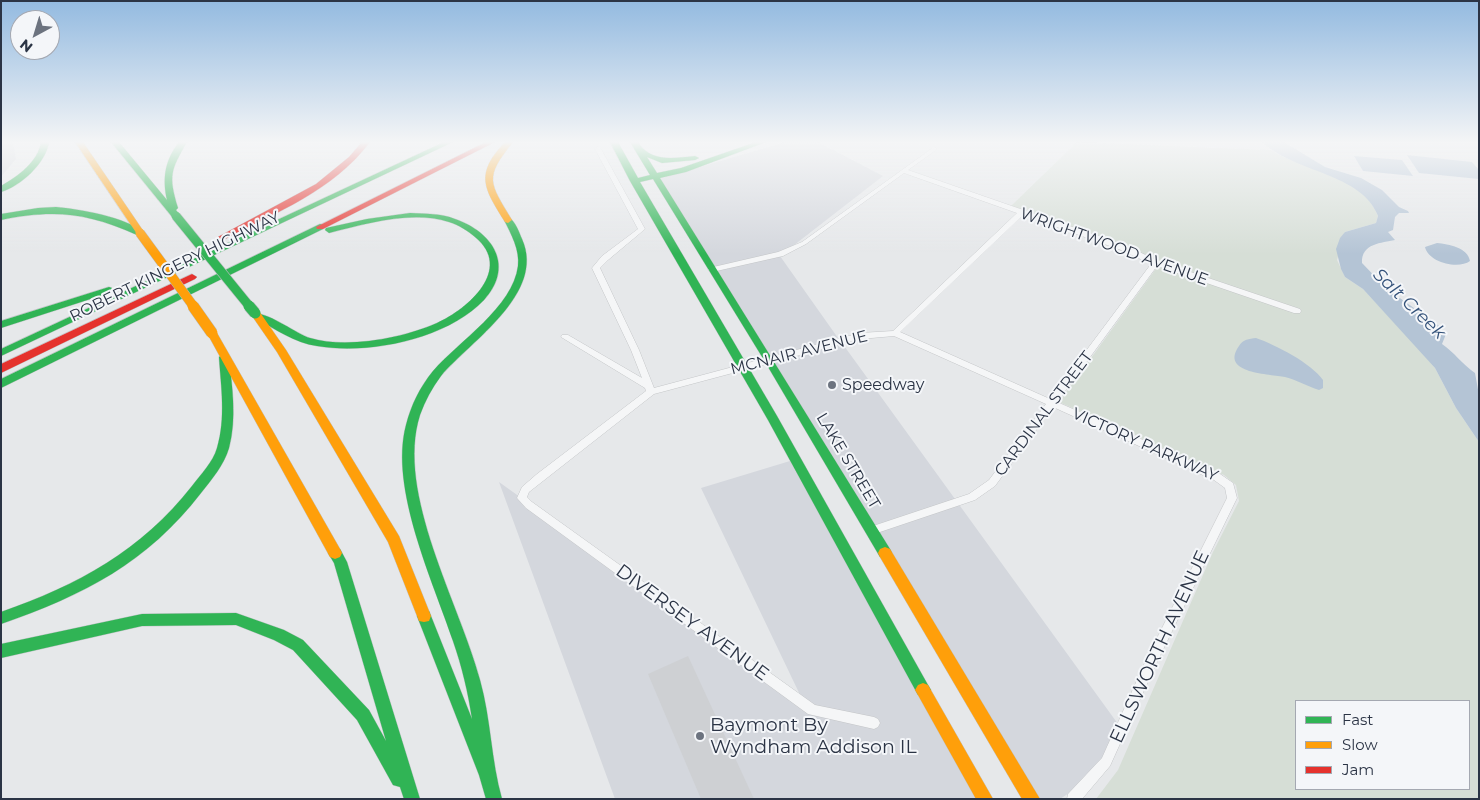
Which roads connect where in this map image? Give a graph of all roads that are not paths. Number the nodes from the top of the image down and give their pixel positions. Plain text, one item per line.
1 (18, 179) edge
2 (104, 179) edge
3 (146, 179) edge
4 (167, 179) edge
5 (329, 179) edge
6 (346, 179) edge
7 (371, 179) edge
8 (394, 179) edge
9 (415, 179) edge
10 (487, 179) edge
11 (614, 179) edge
12 (641, 179) edge
13 (656, 179) edge
14 (892, 179) edge
15 (927, 179) edge
16 (634, 181) joint
17 (1, 190) edge
18 (1021, 213) junction
19 (176, 216) junction
20 (1, 217) edge
21 (140, 233) junction
22 (222, 237) junction
23 (292, 240) junction
24 (1155, 263) junction
25 (712, 270) junction
26 (109, 290) junction
27 (159, 307) junction
28 (1297, 311) dead end
29 (255, 313) junction
30 (1, 325) edge
31 (895, 333) junction
32 (10, 335) dead end
33 (565, 336) dead end
34 (223, 349) junction
35 (1, 353) edge
36 (769, 360) junction
37 (743, 367) junction
38 (1, 369) edge
39 (1, 384) edge
40 (650, 389) junction
41 (2, 397) edge
42 (1052, 402) junction
43 (1230, 486) joint
44 (871, 531) junction
45 (1, 618) edge
46 (1, 651) edge
47 (874, 722) dead end
48 (487, 775) junction
49 (410, 799) edge
50 (494, 799) edge
51 (985, 799) edge
52 (1032, 799) edge
53 (1073, 799) edge

1 - 17 main road
2 - 21 main road
3 - 19 main road
4 - 19 main road
5 - 22 main road
6 - 22 main road
7 - 35 main road
8 - 38 main road, ROBERT KINGERY HIGHWAY
9 - 23 main road
10 - 48 main road
11 - 40 street
12 - 16 main road
13 - 25 main road, LAKE STREET
14 - 25 street
15 - 18 street, WRIGHTWOOD AVENUE
16 - 37 main road
18 - 24 street, WRIGHTWOOD AVENUE
18 - 31 street
19 - 29 main road, bridge
20 - 21 main road
21 - 34 main road, bridge
22 - 26 main road
23 - 27 main road
23 - 29 main road
24 - 28 street, WRIGHTWOOD AVENUE
24 - 42 street, CARDINAL STREET
25 - 36 main road, LAKE STREET
26 - 30 main road
26 - 32 main road
27 - 39 main road
27 - 41 main road
29 - 48 main road
31 - 36 street, MCNAIR AVENUE
31 - 42 street, VICTORY PARKWAY
33 - 40 street
34 - 45 main road
34 - 49 main road
36 - 37 street, MCNAIR AVENUE
36 - 44 main road, LAKE STREET
37 - 40 street, MCNAIR AVENUE
37 - 51 main road
40 - 47 street, DIVERSEY AVENUE
42 - 43 street, VICTORY PARKWAY
42 - 44 street, CARDINAL STREET
43 - 53 street, ELLSWORTH AVENUE
44 - 52 main road, LAKE STREET
46 - 49 main road
48 - 50 main road

